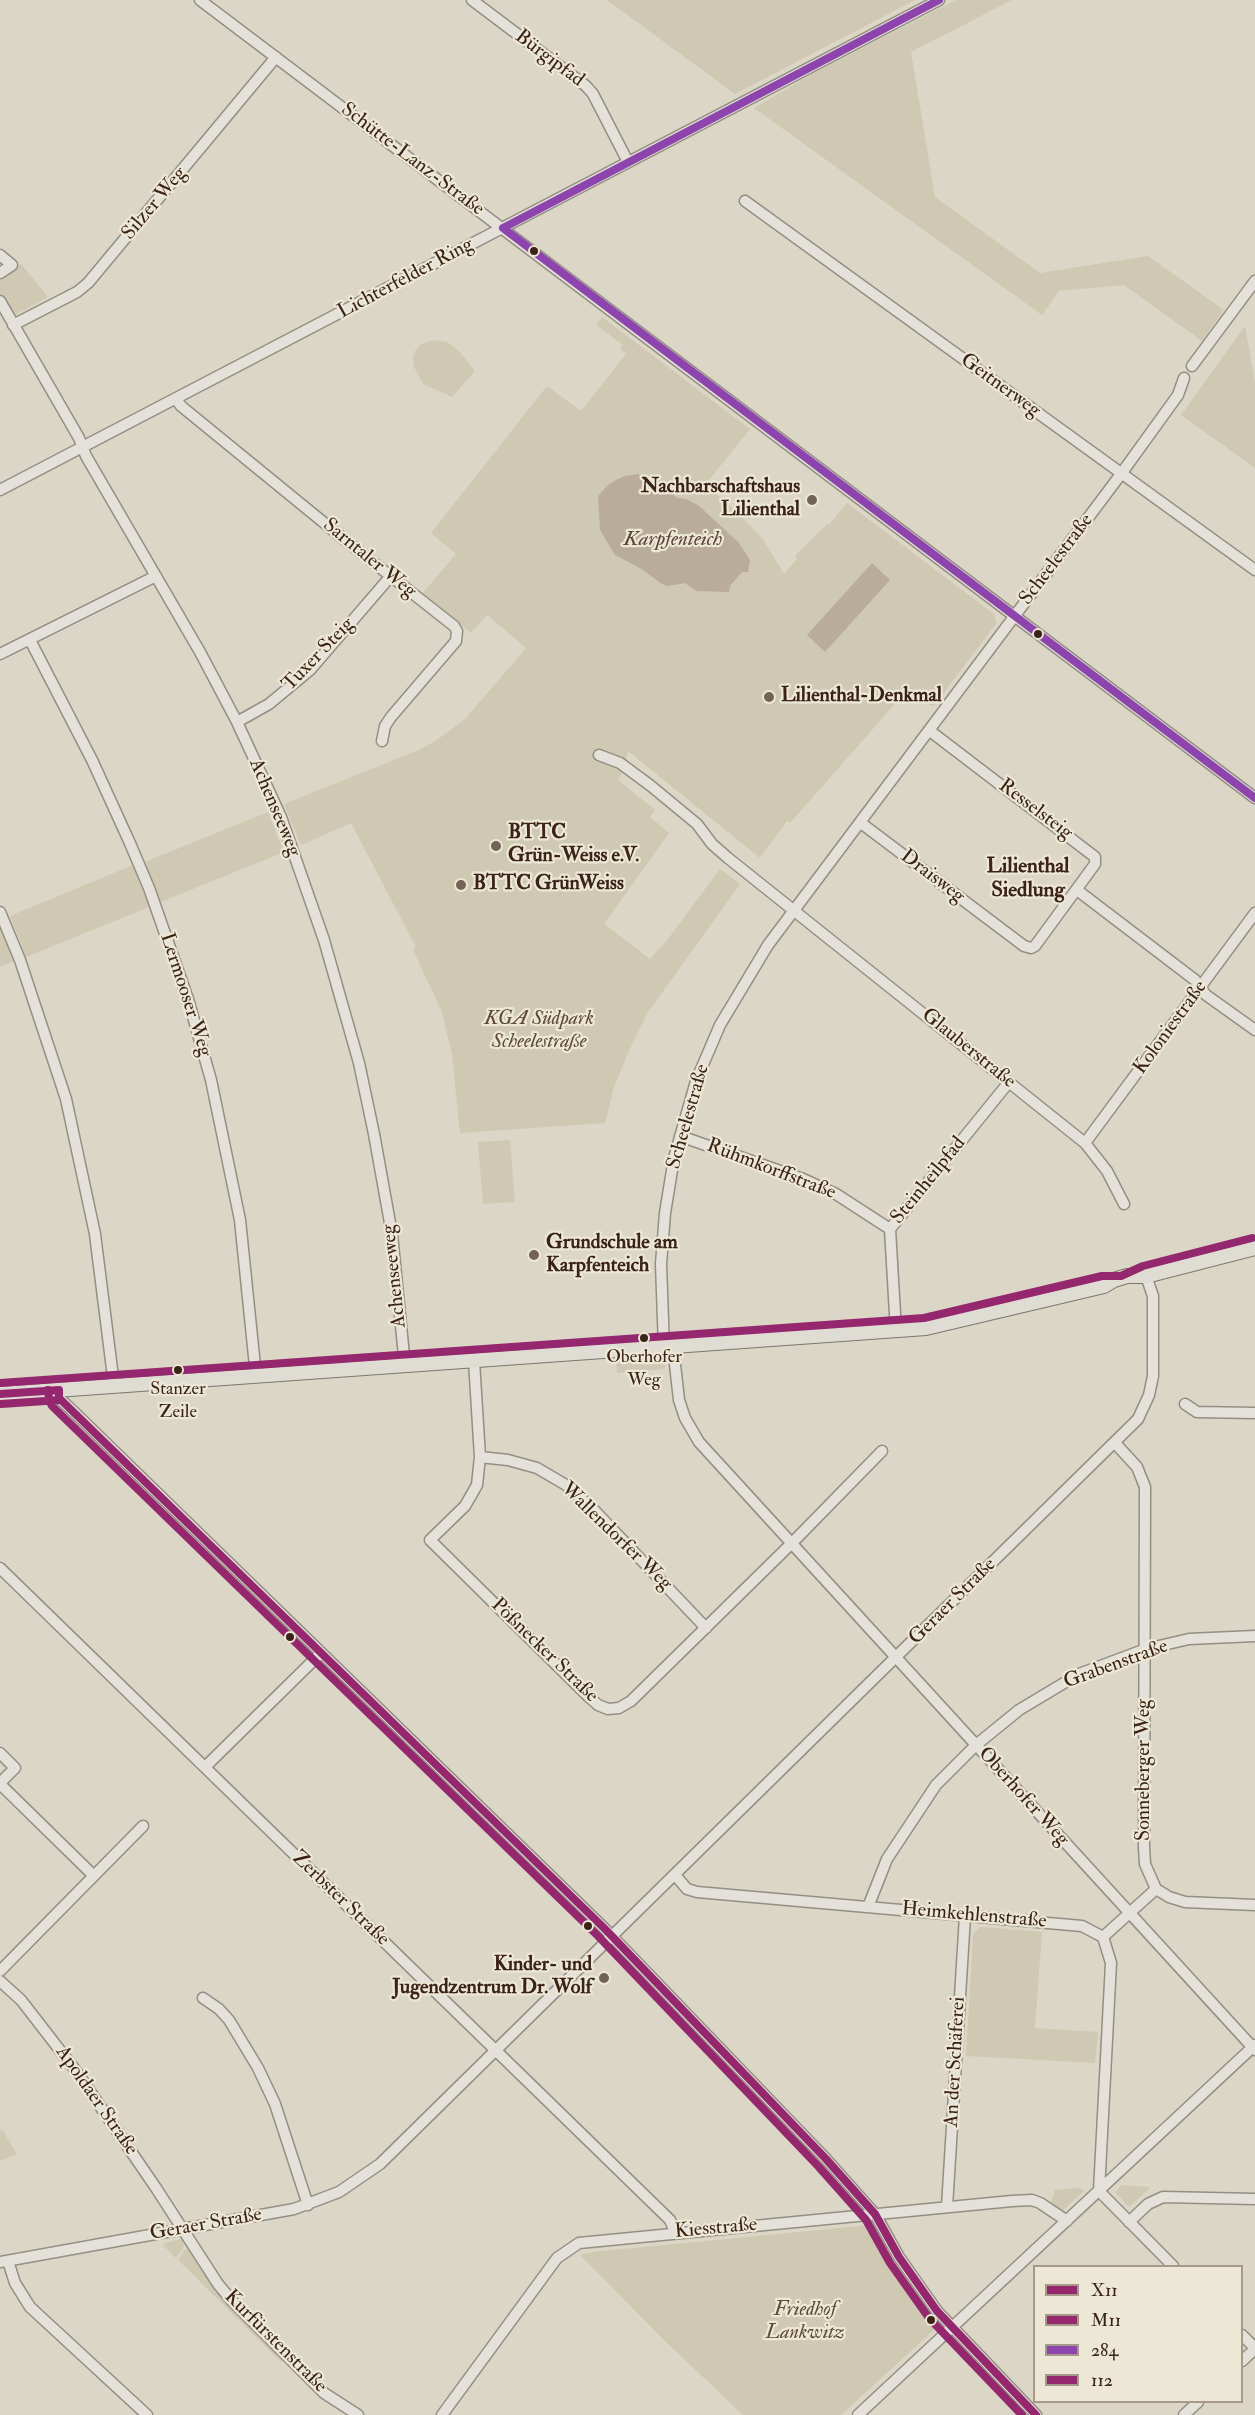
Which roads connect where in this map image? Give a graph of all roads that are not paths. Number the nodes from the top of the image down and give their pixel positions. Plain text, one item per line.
1 (200, 0) edge
2 (472, 0) edge
3 (939, 0) edge
4 (276, 57) junction
5 (628, 162) junction
6 (745, 201) dead end
7 (503, 228) junction
8 (0, 255) edge
9 (0, 273) edge
10 (1255, 281) edge
11 (0, 301) edge
12 (14, 325) junction
13 (1192, 366) dead end
14 (1184, 378) dead end
15 (176, 399) junction
16 (83, 447) junction
17 (1121, 474) junction
18 (0, 490) edge
19 (1255, 570) edge
20 (156, 576) junction
21 (390, 577) junction
22 (1016, 616) junction
23 (30, 640) junction
24 (0, 654) edge
25 (237, 722) junction
26 (930, 731) junction
27 (382, 741) dead end
28 (599, 755) dead end
29 (1255, 798) edge
30 (861, 823) junction
31 (1077, 890) junction
32 (795, 910) junction
33 (0, 912) edge
34 (1255, 913) edge
35 (1200, 988) junction
36 (1255, 1030) edge
37 (1009, 1082) junction
38 (680, 1136) junction
39 (1086, 1143) junction
40 (1124, 1204) dead end
41 (890, 1229) junction
42 (1255, 1248) edge
43 (1146, 1276) junction
44 (896, 1331) junction
45 (669, 1347) junction
46 (474, 1361) junction
47 (405, 1366) junction
48 (256, 1376) junction
49 (114, 1386) junction
50 (58, 1390) junction
51 (0, 1394) edge
52 (1185, 1404) dead end
53 (1255, 1413) edge
54 (1114, 1443) junction
55 (882, 1451) dead end
56 (480, 1457) junction
57 (793, 1542) junction
58 (0, 1568) edge
59 (706, 1628) junction
60 (1255, 1636) edge
61 (1146, 1649) junction
62 (321, 1653) junction
63 (897, 1658) junction
64 (976, 1745) junction
65 (0, 1753) edge
66 (205, 1767) junction
67 (0, 1783) edge
68 (143, 1826) dead end
69 (93, 1875) junction
70 (675, 1875) junction
71 (1156, 1889) junction
72 (1255, 1905) edge
73 (868, 1907) junction
74 (1130, 1914) junction
75 (965, 1916) junction
76 (612, 1937) junction
77 (1103, 1937) junction
78 (0, 1971) edge
79 (0, 1981) edge
80 (203, 1998) dead end
81 (1254, 2047) edge
82 (496, 2051) junction
83 (1099, 2191) junction
84 (1255, 2199) edge
85 (308, 2205) junction
86 (948, 2207) junction
87 (875, 2214) junction
88 (1067, 2221) junction
89 (1129, 2222) junction
90 (182, 2229) junction
91 (675, 2232) junction
92 (4, 2262) edge
93 (1172, 2265) edge
94 (952, 2326) junction
95 (1243, 2336) edge
96 (1255, 2348) edge
97 (1243, 2360) edge
98 (1197, 2403) edge
99 (147, 2415) edge
100 (358, 2415) edge
101 (442, 2415) edge
102 (858, 2415) edge
103 (1036, 2415) edge
104 (1184, 2415) edge

1 - 4 street, Schütte-Lanz-Straße
2 - 5 street, Bürgipfad
3 - 5 street, Lichterfelder Ring
4 - 7 street, Schütte-Lanz-Straße
4 - 12 street, Silzer Weg
5 - 7 street, Lichterfelder Ring
6 - 17 street, Geitnerweg
7 - 15 street, Lichterfelder Ring
7 - 22 street, Schütte-Lanz-Straße
8 - 9 street
10 - 13 street
11 - 12 street, Achenseeweg
12 - 16 street, Achenseeweg
14 - 17 street, Scheelestraße
15 - 16 street, Lichterfelder Ring
15 - 21 street, Sarntaler Weg
16 - 18 street, Lichterfelder Ring
16 - 20 street, Achenseeweg
17 - 19 street, Geitnerweg
17 - 22 street, Scheelestraße
20 - 23 street
20 - 25 street, Achenseeweg
21 - 25 street, Tuxer Steig
21 - 27 street, Sarntaler Weg
22 - 26 street, Scheelestraße
22 - 29 street, Schütte-Lanz-Straße
23 - 24 street
23 - 48 street, Lermooser Weg
25 - 47 street, Achenseeweg
26 - 30 street, Scheelestraße
26 - 31 street, Resselsteig
28 - 32 street
30 - 31 street, Draisweg
30 - 32 street, Scheelestraße
31 - 35 street
32 - 37 street, Glauberstraße
32 - 38 street, Scheelestraße
33 - 49 street
34 - 35 street, Koloniestraße
35 - 36 street
35 - 39 street, Koloniestraße
37 - 39 street, Glauberstraße
37 - 41 street, Steinheilpfad
38 - 41 street, Rühmkorffstraße
38 - 45 street, Scheelestraße
39 - 40 street, Glauberstraße
41 - 44 street, Steinheilpfad
42 - 43 main road
43 - 44 main road
43 - 54 street, Geraer Straße
44 - 45 main road
45 - 46 main road
45 - 57 street, Oberhofer Weg
46 - 47 main road
46 - 56 street
47 - 48 main road
48 - 49 main road
49 - 50 main road
50 - 51 main road
50 - 62 street
52 - 53 street
54 - 61 street, Sonneberger Weg
54 - 63 street, Geraer Straße
55 - 57 street
56 - 59 street, Wallendorfer Weg
56 - 59 street, Pößnecker Straße
57 - 59 street, Pößnecker Straße
57 - 63 street, Oberhofer Weg
58 - 66 street, Zerbster Straße
60 - 61 street, Grabenstraße
61 - 64 street, Grabenstraße
61 - 71 street, Sonneberger Weg
62 - 66 street
62 - 76 street
63 - 64 street, Oberhofer Weg
63 - 70 street, Geraer Straße
64 - 73 street, Grabenstraße
64 - 74 street, Oberhofer Weg
65 - 67 street
66 - 82 street, Zerbster Straße
67 - 69 street
68 - 69 street
69 - 78 street
70 - 73 street, Heimkehlenstraße
70 - 76 street, Geraer Straße
71 - 72 street
71 - 74 street
73 - 75 street, Heimkehlenstraße
74 - 77 street
74 - 81 street, Oberhofer Weg
75 - 77 street, Heimkehlenstraße
75 - 86 street, An der Schäferei
76 - 82 street, Geraer Straße
76 - 87 street
77 - 83 street
79 - 90 street, Apoldaer Straße
80 - 85 street
81 - 83 street
82 - 85 street, Geraer Straße
82 - 91 street, Zerbster Straße
83 - 88 street
83 - 89 street
84 - 89 street
85 - 90 street, Geraer Straße
86 - 87 street, Kiesstraße
86 - 88 street, Kiesstraße
87 - 91 street, Kiesstraße
87 - 94 street
88 - 94 street
89 - 93 street
90 - 92 street, Geraer Straße
90 - 100 street, Kurfürstenstraße
91 - 101 street, Kiesstraße
92 - 99 street
94 - 102 street
94 - 103 street
95 - 96 street
96 - 97 street
98 - 104 street

